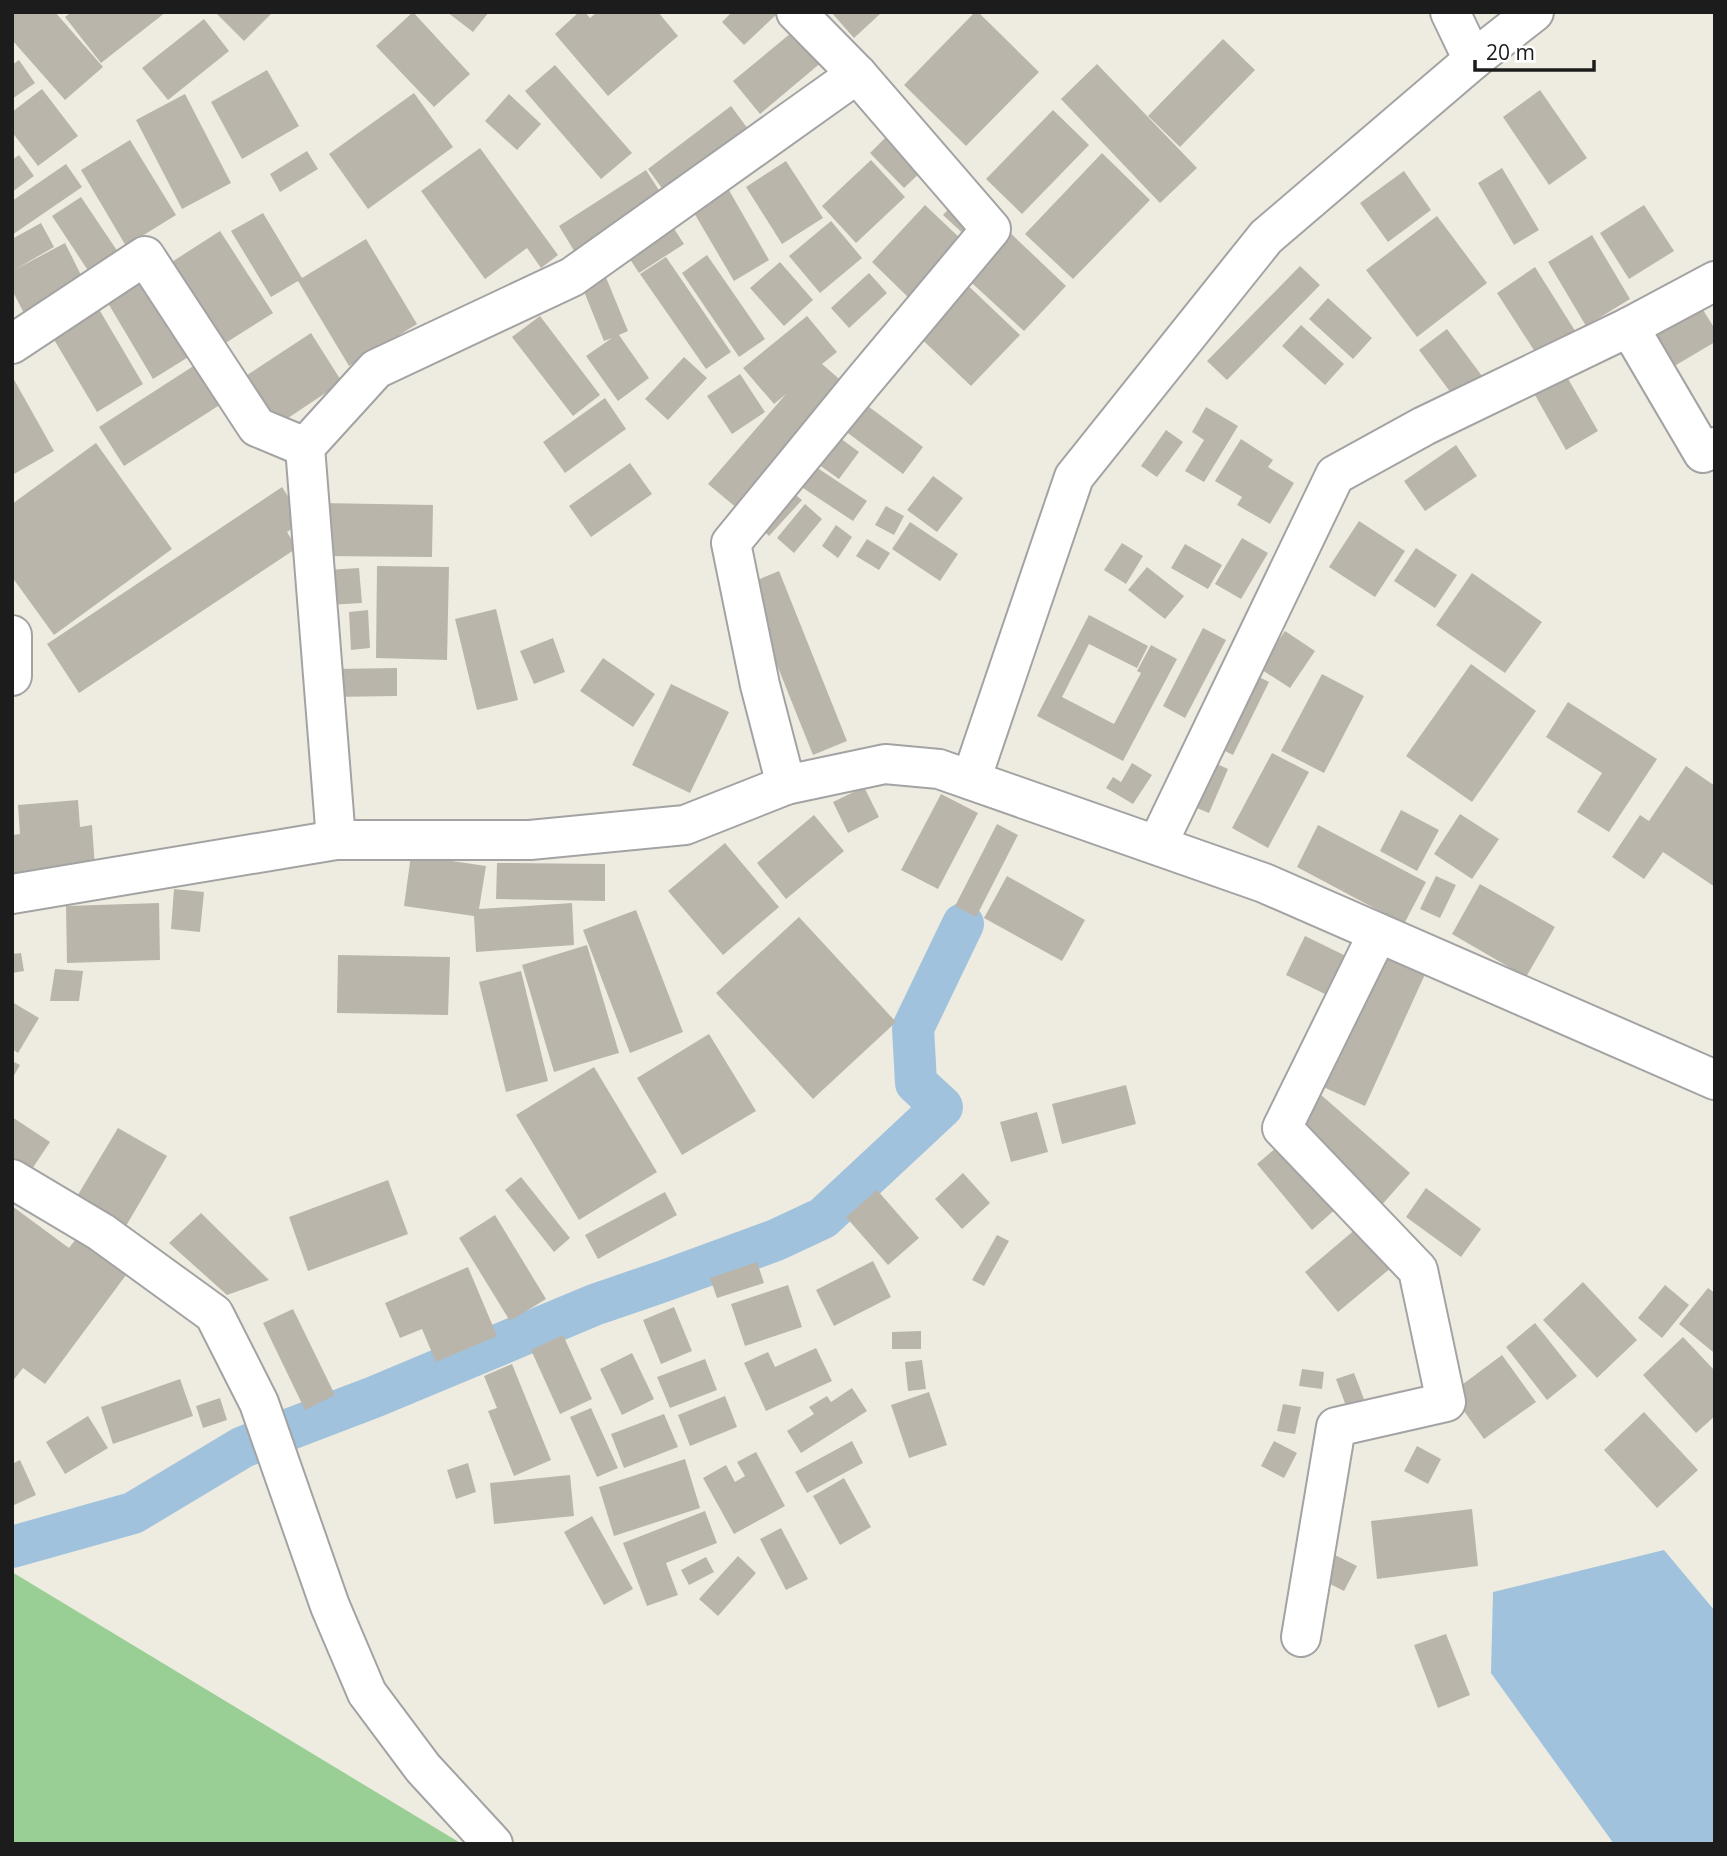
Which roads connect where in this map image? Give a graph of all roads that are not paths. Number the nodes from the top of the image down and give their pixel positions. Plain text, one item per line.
1 (796, 12) edge
2 (1450, 12) edge
3 (1534, 12) edge
4 (1474, 60) junction
5 (857, 74) junction
6 (1715, 281) edge
7 (1629, 327) junction
8 (12, 345) edge
9 (305, 447) junction
10 (1715, 447) edge
11 (12, 635) edge
12 (12, 676) edge
13 (971, 780) junction
14 (786, 785) junction
15 (336, 840) junction
16 (1157, 845) junction
17 (12, 894) edge
18 (1378, 933) junction
19 (1715, 1080) edge
20 (12, 1179) edge
21 (1301, 1637) dead end
22 (493, 1844) edge

1 - 5 street
2 - 4 street
3 - 4 street
4 - 13 street
5 - 9 street
5 - 14 street
6 - 7 street
7 - 10 street
7 - 16 street
8 - 9 street
9 - 15 street
11 - 12 street
13 - 14 street
13 - 16 street
14 - 15 street
15 - 17 street
16 - 18 street
18 - 19 street
18 - 21 street
20 - 22 street

